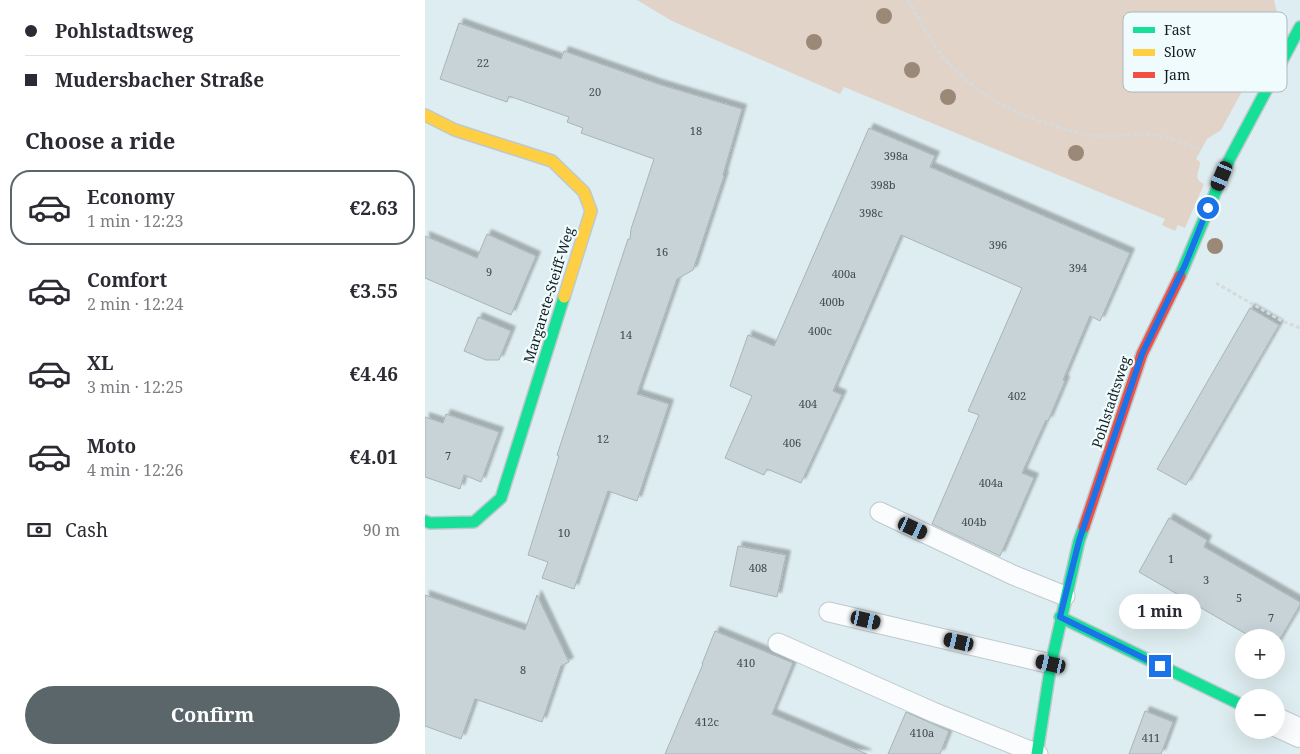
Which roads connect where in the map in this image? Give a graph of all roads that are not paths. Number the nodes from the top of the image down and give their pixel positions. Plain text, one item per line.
1 (1300, 27) edge
2 (1287, 51) edge
3 (1265, 92) edge
4 (425, 115) edge
5 (880, 512) dead end
6 (425, 521) edge
7 (1065, 596) junction
8 (829, 612) dead end
9 (1060, 617) junction
10 (778, 644) dead end
11 (1051, 664) junction
12 (1235, 702) edge
13 (1285, 726) edge
14 (1300, 734) edge
15 (1037, 754) edge

1 - 2 street, Pohlstadtsweg
3 - 7 street, Pohlstadtsweg
4 - 6 street, Margarete-Steiff-Weg
5 - 7 lane
7 - 9 street, Pohlstadtsweg
8 - 11 lane
9 - 11 street, Pohlstadtsweg
9 - 12 street
10 - 15 lane
11 - 15 street, Pohlstadtsweg
13 - 14 street

